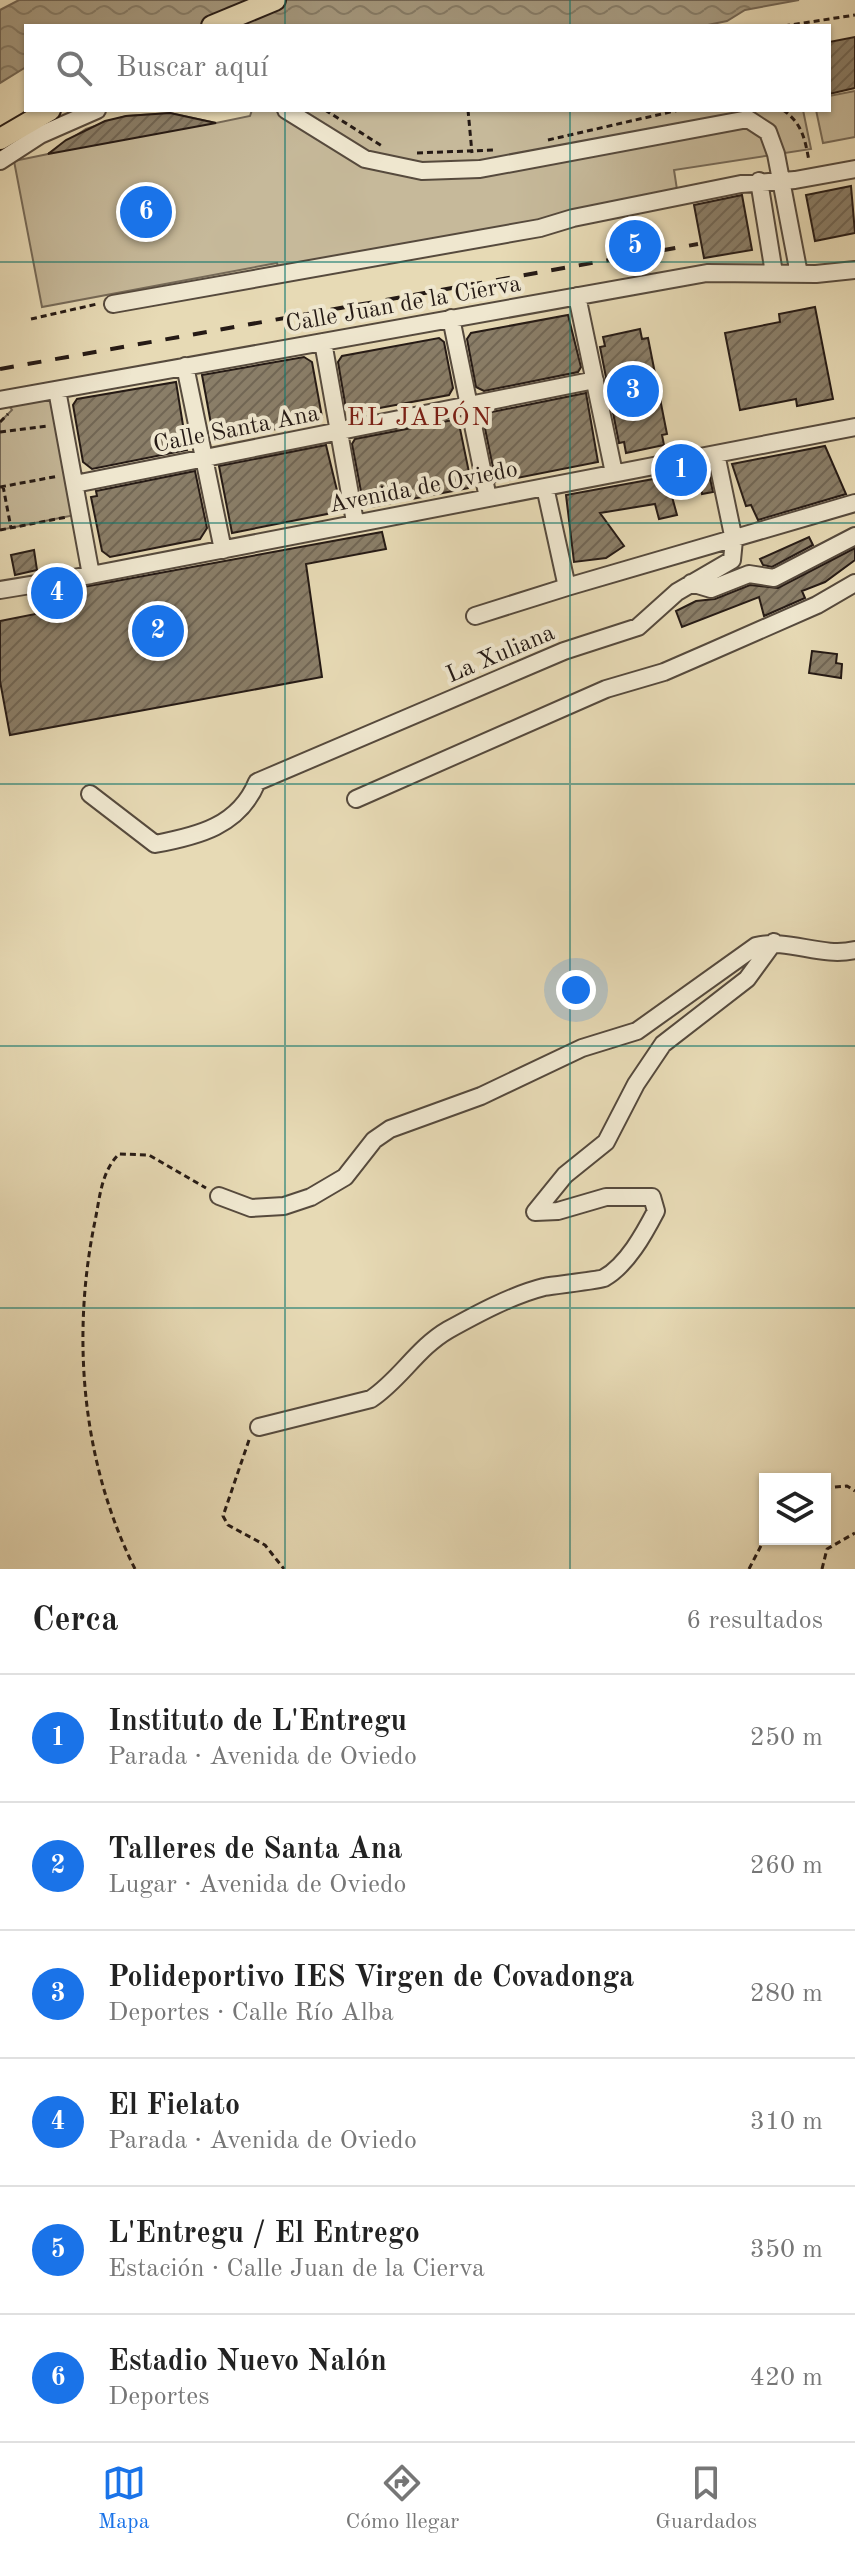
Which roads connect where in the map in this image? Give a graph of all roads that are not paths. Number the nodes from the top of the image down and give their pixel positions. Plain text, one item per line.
1 (275, 0) edge
2 (217, 24) edge
3 (47, 112) edge
4 (92, 112) edge
5 (289, 112) edge
6 (0, 139) edge
7 (0, 161) edge
8 (855, 169) edge
9 (783, 180) junction
10 (759, 181) junction
11 (855, 270) edge
12 (774, 273) junction
13 (808, 274) junction
14 (577, 296) junction
15 (113, 304) road end
16 (451, 318) junction
17 (323, 342) junction
18 (185, 366) junction
19 (595, 380) junction
20 (57, 390) junction
21 (0, 400) edge
22 (469, 406) junction
23 (855, 427) edge
24 (339, 433) junction
25 (716, 454) junction
26 (204, 459) junction
27 (614, 473) junction
28 (74, 479) junction
29 (545, 487) junction
30 (488, 498) junction
31 (855, 503) edge
32 (355, 522) junction
33 (855, 536) edge
34 (734, 540) junction
35 (223, 550) junction
36 (91, 575) junction
37 (691, 583) junction
38 (855, 583) edge
39 (567, 587) junction
40 (0, 590) edge
41 (475, 616) dead end
42 (90, 794) dead end
43 (356, 799) dead end
44 (774, 942) junction
45 (855, 950) edge
46 (219, 1196) road end
47 (259, 1427) road end

1 - 2 main road
3 - 6 main road
4 - 7 street
5 - 9 street
8 - 9 street
9 - 10 street
9 - 13 street
10 - 12 street
10 - 15 street
11 - 13 street, Calle Juan de la Cierva
12 - 13 street, Calle Juan de la Cierva
12 - 14 street, Calle Juan de la Cierva
14 - 16 street, Calle Juan de la Cierva
14 - 19 street
16 - 17 street, Calle Juan de la Cierva
16 - 22 street
17 - 18 street, Calle Juan de la Cierva
17 - 24 street
18 - 20 street, Calle Juan de la Cierva
18 - 26 street
19 - 22 street, Calle Santa Ana
19 - 27 street
20 - 21 street, Calle Juan de la Cierva
20 - 28 street
22 - 24 street, Calle Santa Ana
22 - 30 street
23 - 25 street, Avenida de Oviedo
24 - 26 street, Calle Santa Ana
24 - 32 street
25 - 27 street, Avenida de Oviedo
25 - 34 street
26 - 28 street, Calle Santa Ana
26 - 35 street
27 - 29 street, Avenida de Oviedo
28 - 36 street
29 - 30 street, Avenida de Oviedo
29 - 39 street
30 - 32 street, Avenida de Oviedo
31 - 34 street
32 - 35 street, Avenida de Oviedo
33 - 37 street
34 - 37 street, La Xuliana
34 - 39 street
35 - 36 street, Avenida de Oviedo
36 - 40 street, Avenida de Oviedo
37 - 42 street, La Xuliana
38 - 43 street
39 - 41 street
44 - 45 street
44 - 46 street
44 - 47 street

